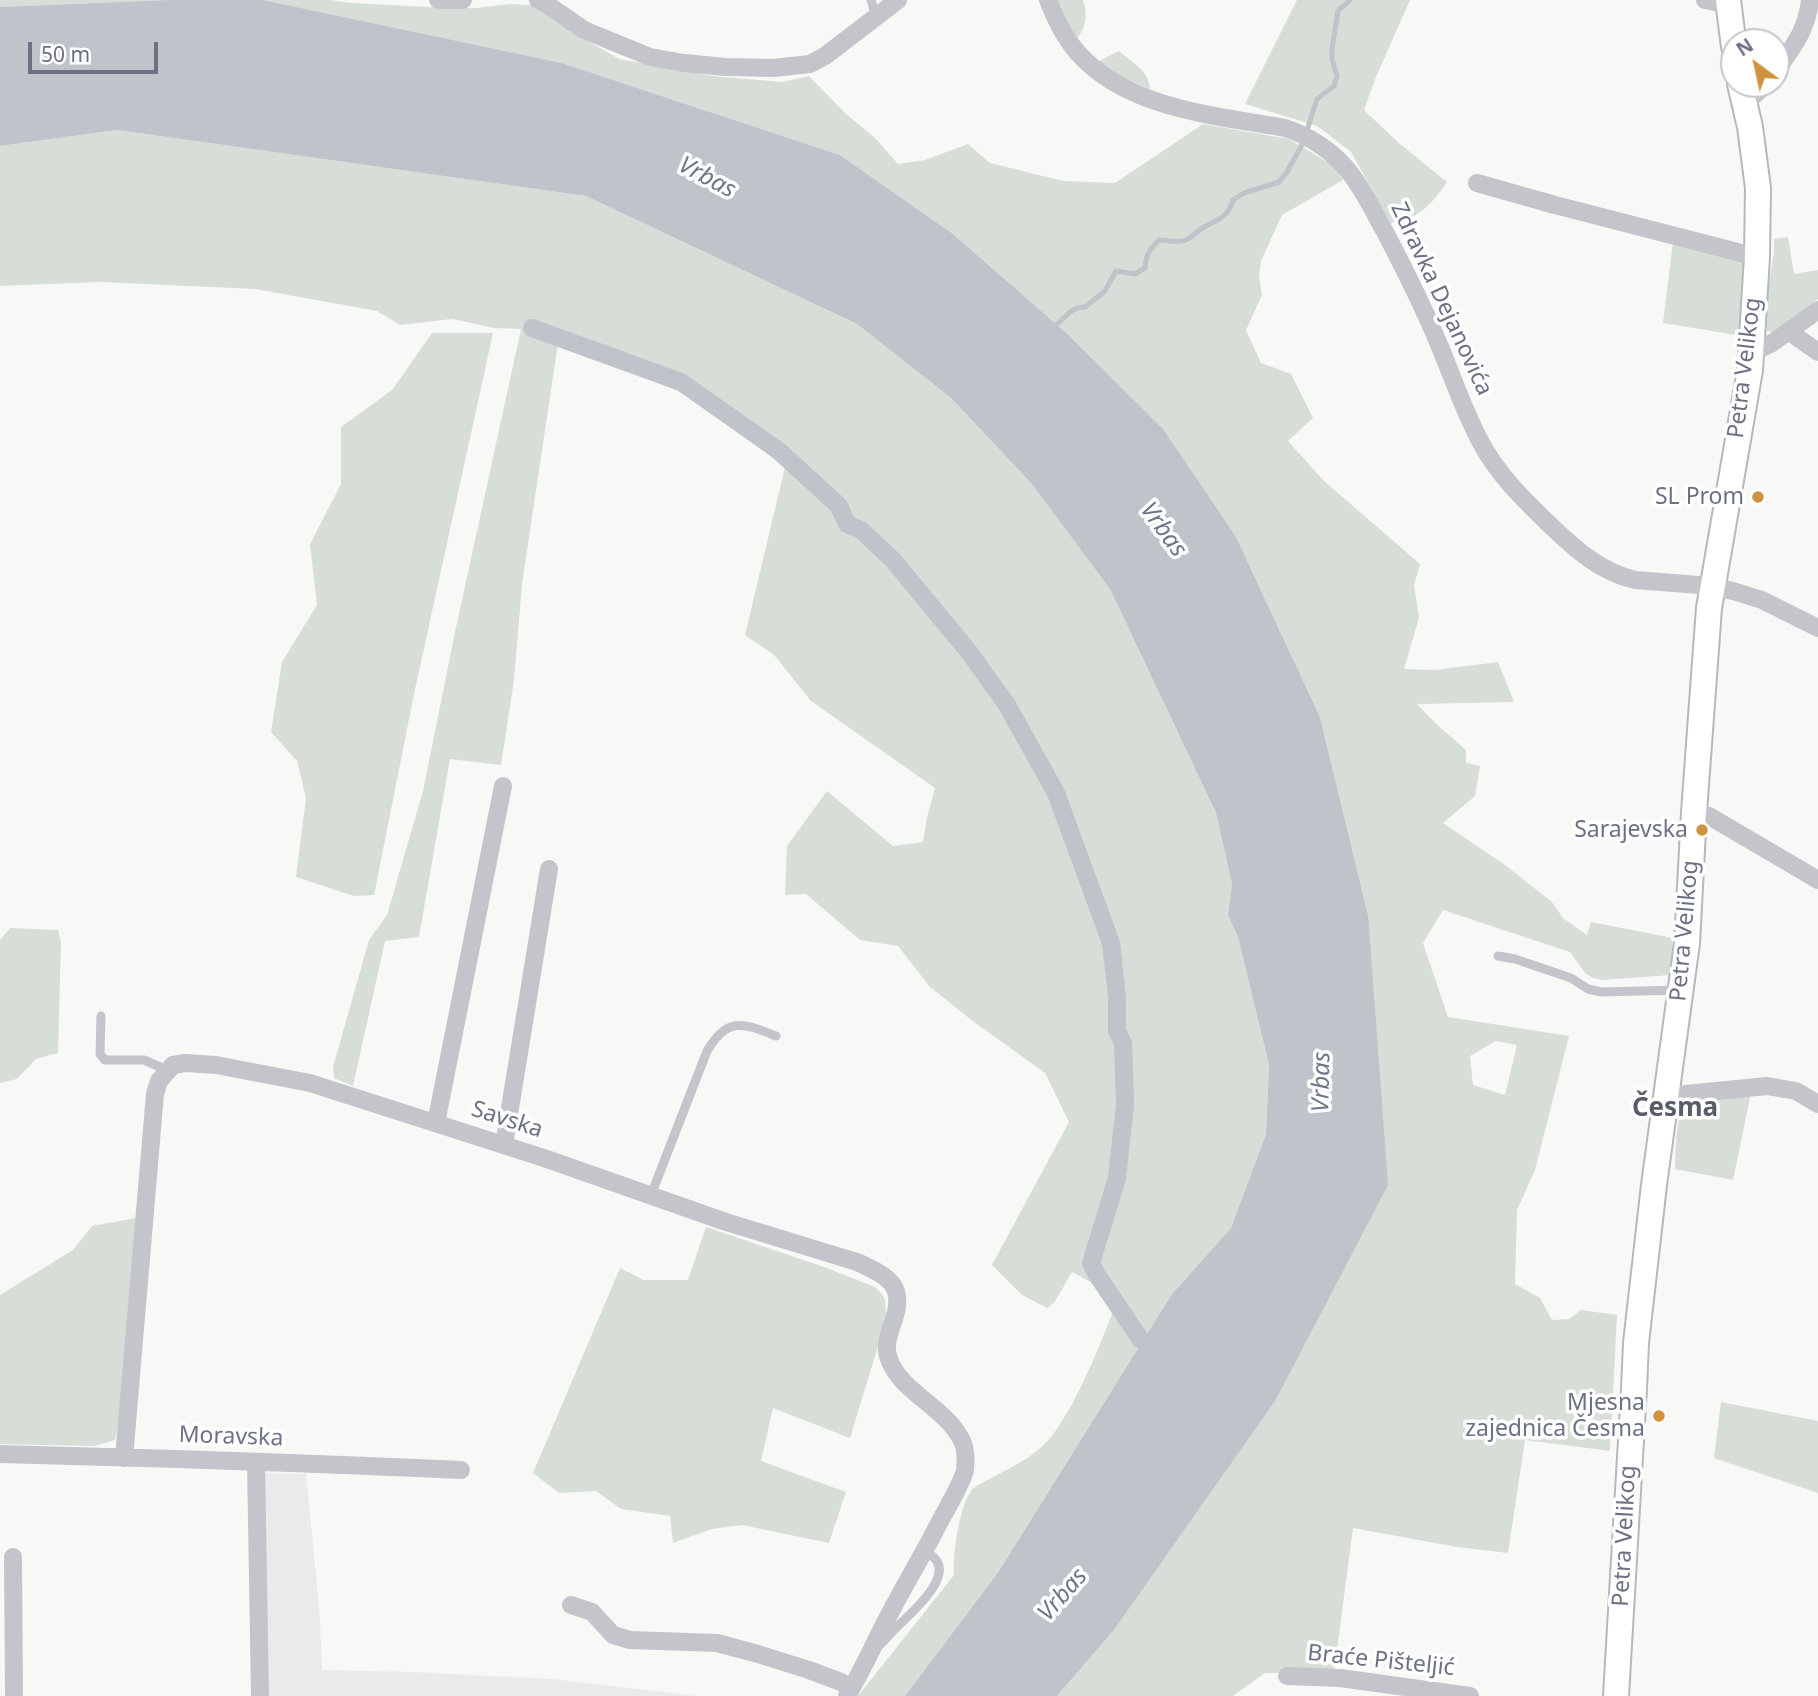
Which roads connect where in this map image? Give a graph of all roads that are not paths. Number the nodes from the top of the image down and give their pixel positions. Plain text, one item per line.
1 (439, 0) edge
2 (463, 0) edge
3 (538, 0) edge
4 (898, 0) edge
5 (1048, 0) edge
6 (1810, 0) edge
7 (1721, 2) edge
8 (873, 8) edge
9 (1729, 28) edge
10 (1790, 50) edge
11 (1744, 98) edge
12 (1477, 183) dead end
13 (1757, 257) junction
14 (1818, 310) edge
15 (1788, 331) junction
16 (1818, 352) edge
17 (1751, 353) junction
18 (1712, 586) junction
19 (1818, 628) edge
20 (503, 786) dead end
21 (1694, 812) junction
22 (549, 869) dead end
23 (1818, 880) edge
24 (1498, 956) dead end
25 (1681, 990) junction
26 (101, 1016) dead end
27 (776, 1037) dead end
28 (167, 1070) junction
29 (1666, 1096) junction
30 (1818, 1104) edge
31 (436, 1123) junction
32 (504, 1145) junction
33 (652, 1195) junction
34 (0, 1454) edge
35 (124, 1458) junction
36 (256, 1463) junction
37 (461, 1470) dead end
38 (13, 1557) dead end
39 (571, 1605) dead end
40 (1287, 1676) dead end
41 (849, 1692) edge
42 (15, 1696) edge
43 (260, 1696) edge
44 (1470, 1696) edge
45 (1616, 1696) edge

1 - 2 street
3 - 8 street
4 - 8 street
5 - 18 street, Zdravka Dejanovića
6 - 10 street
7 - 9 street
11 - 13 street, Petra Velikog
12 - 13 street
13 - 17 street, Petra Velikog
14 - 15 street
15 - 16 street
15 - 17 street
17 - 18 street, Petra Velikog
18 - 19 street, Zdravka Dejanovića
18 - 21 street, Petra Velikog
20 - 31 street
21 - 23 street
21 - 25 street, Petra Velikog
22 - 32 street
24 - 25 lane
25 - 29 street, Petra Velikog
26 - 28 lane
27 - 33 lane
28 - 31 street, Savska
28 - 35 street
29 - 30 street
29 - 45 street, Petra Velikog
31 - 32 street, Savska
32 - 33 street, Savska
33 - 41 street, Savska
34 - 35 street, Moravska
35 - 36 street, Moravska
36 - 37 street, Moravska
36 - 43 street
38 - 42 street
39 - 41 street
40 - 44 street, Braće Pišteljić

